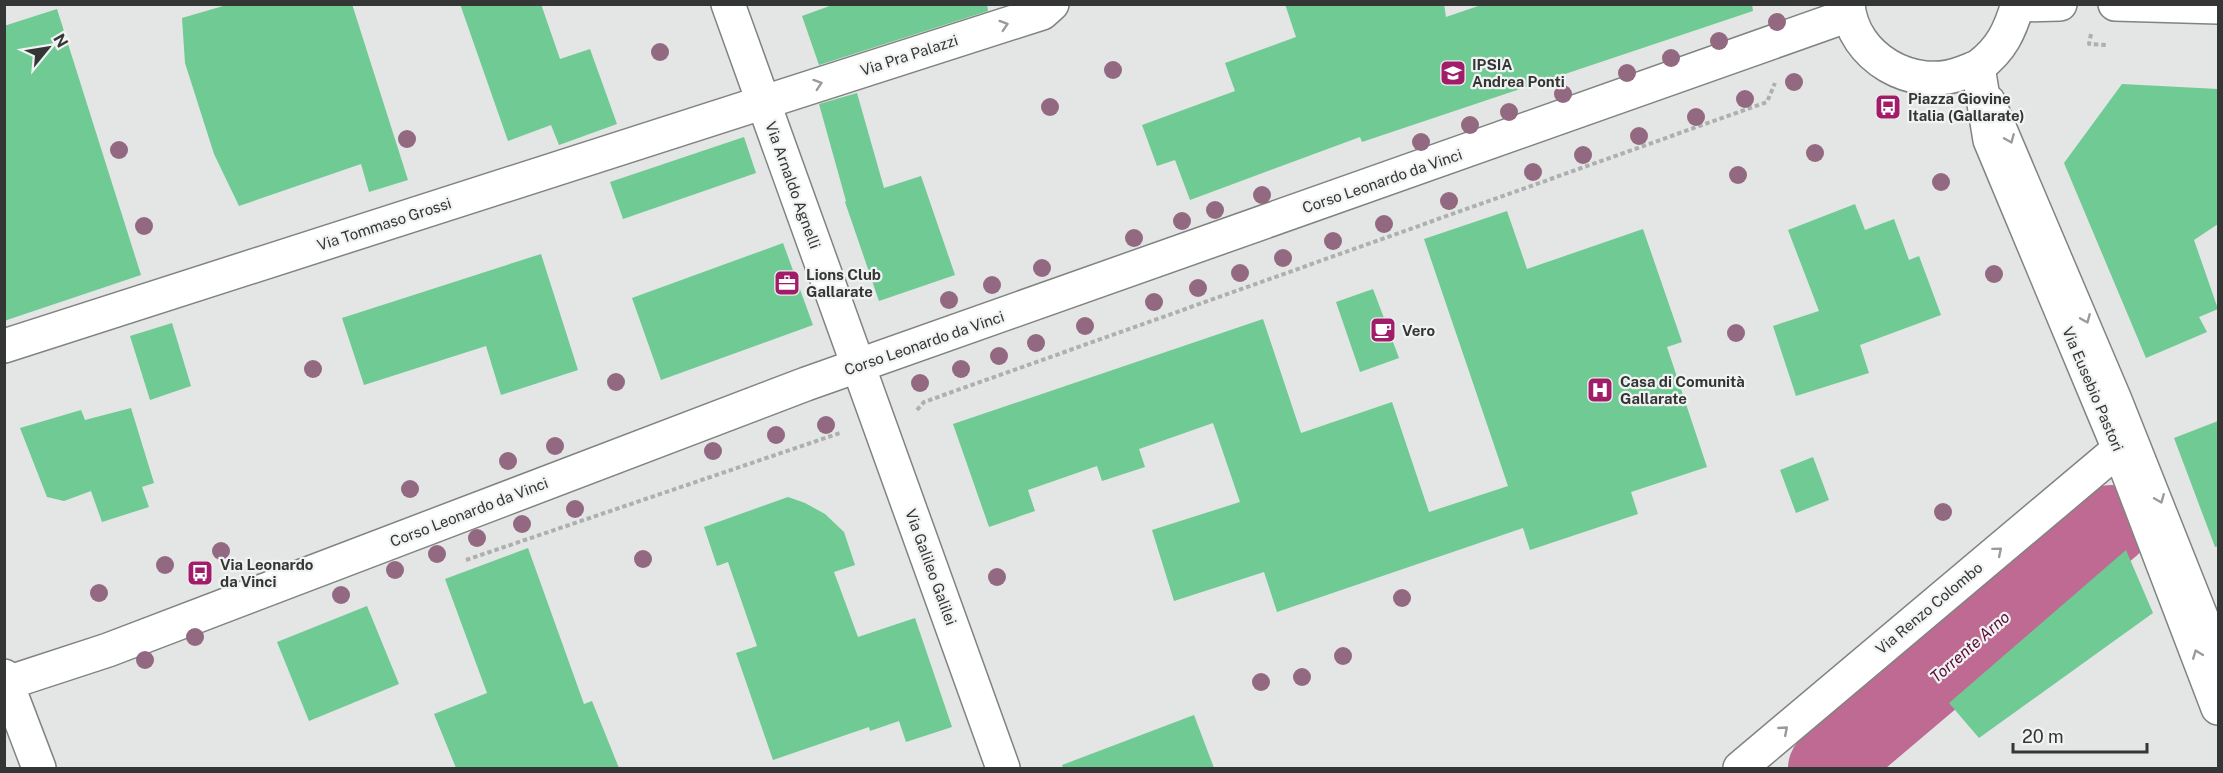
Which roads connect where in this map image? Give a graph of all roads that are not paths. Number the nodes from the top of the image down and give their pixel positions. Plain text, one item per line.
1 (728, 4) edge
2 (1052, 4) edge
3 (2060, 4) edge
4 (2115, 4) edge
5 (2018, 5) edge
6 (2218, 7) edge
7 (1848, 10) edge
8 (1978, 66) junction
9 (763, 101) junction
10 (4, 346) edge
11 (858, 366) junction
12 (2118, 449) junction
13 (2218, 647) edge
14 (5, 681) edge
15 (2218, 708) edge
16 (39, 768) edge
17 (1003, 768) edge
18 (1740, 768) edge

1 - 9 street, Via Arnaldo Agnelli
9 -> 2 street, Via Pra Palazzi
3 - 5 street
4 - 6 street
5 - 8 street
7 - 8 street
7 - 11 street, Corso Leonardo da Vinci
8 - 12 street, Via Eusebio Pastori
8 -> 13 lane
9 - 10 street, Via Tommaso Grossi
9 - 11 street, Via Arnaldo Agnelli
11 - 14 street, Corso Leonardo da Vinci
11 - 17 street, Via Galileo Galilei
15 -> 12 street, Via Eusebio Pastori
18 -> 12 street, Via Renzo Colombo
14 - 16 street

